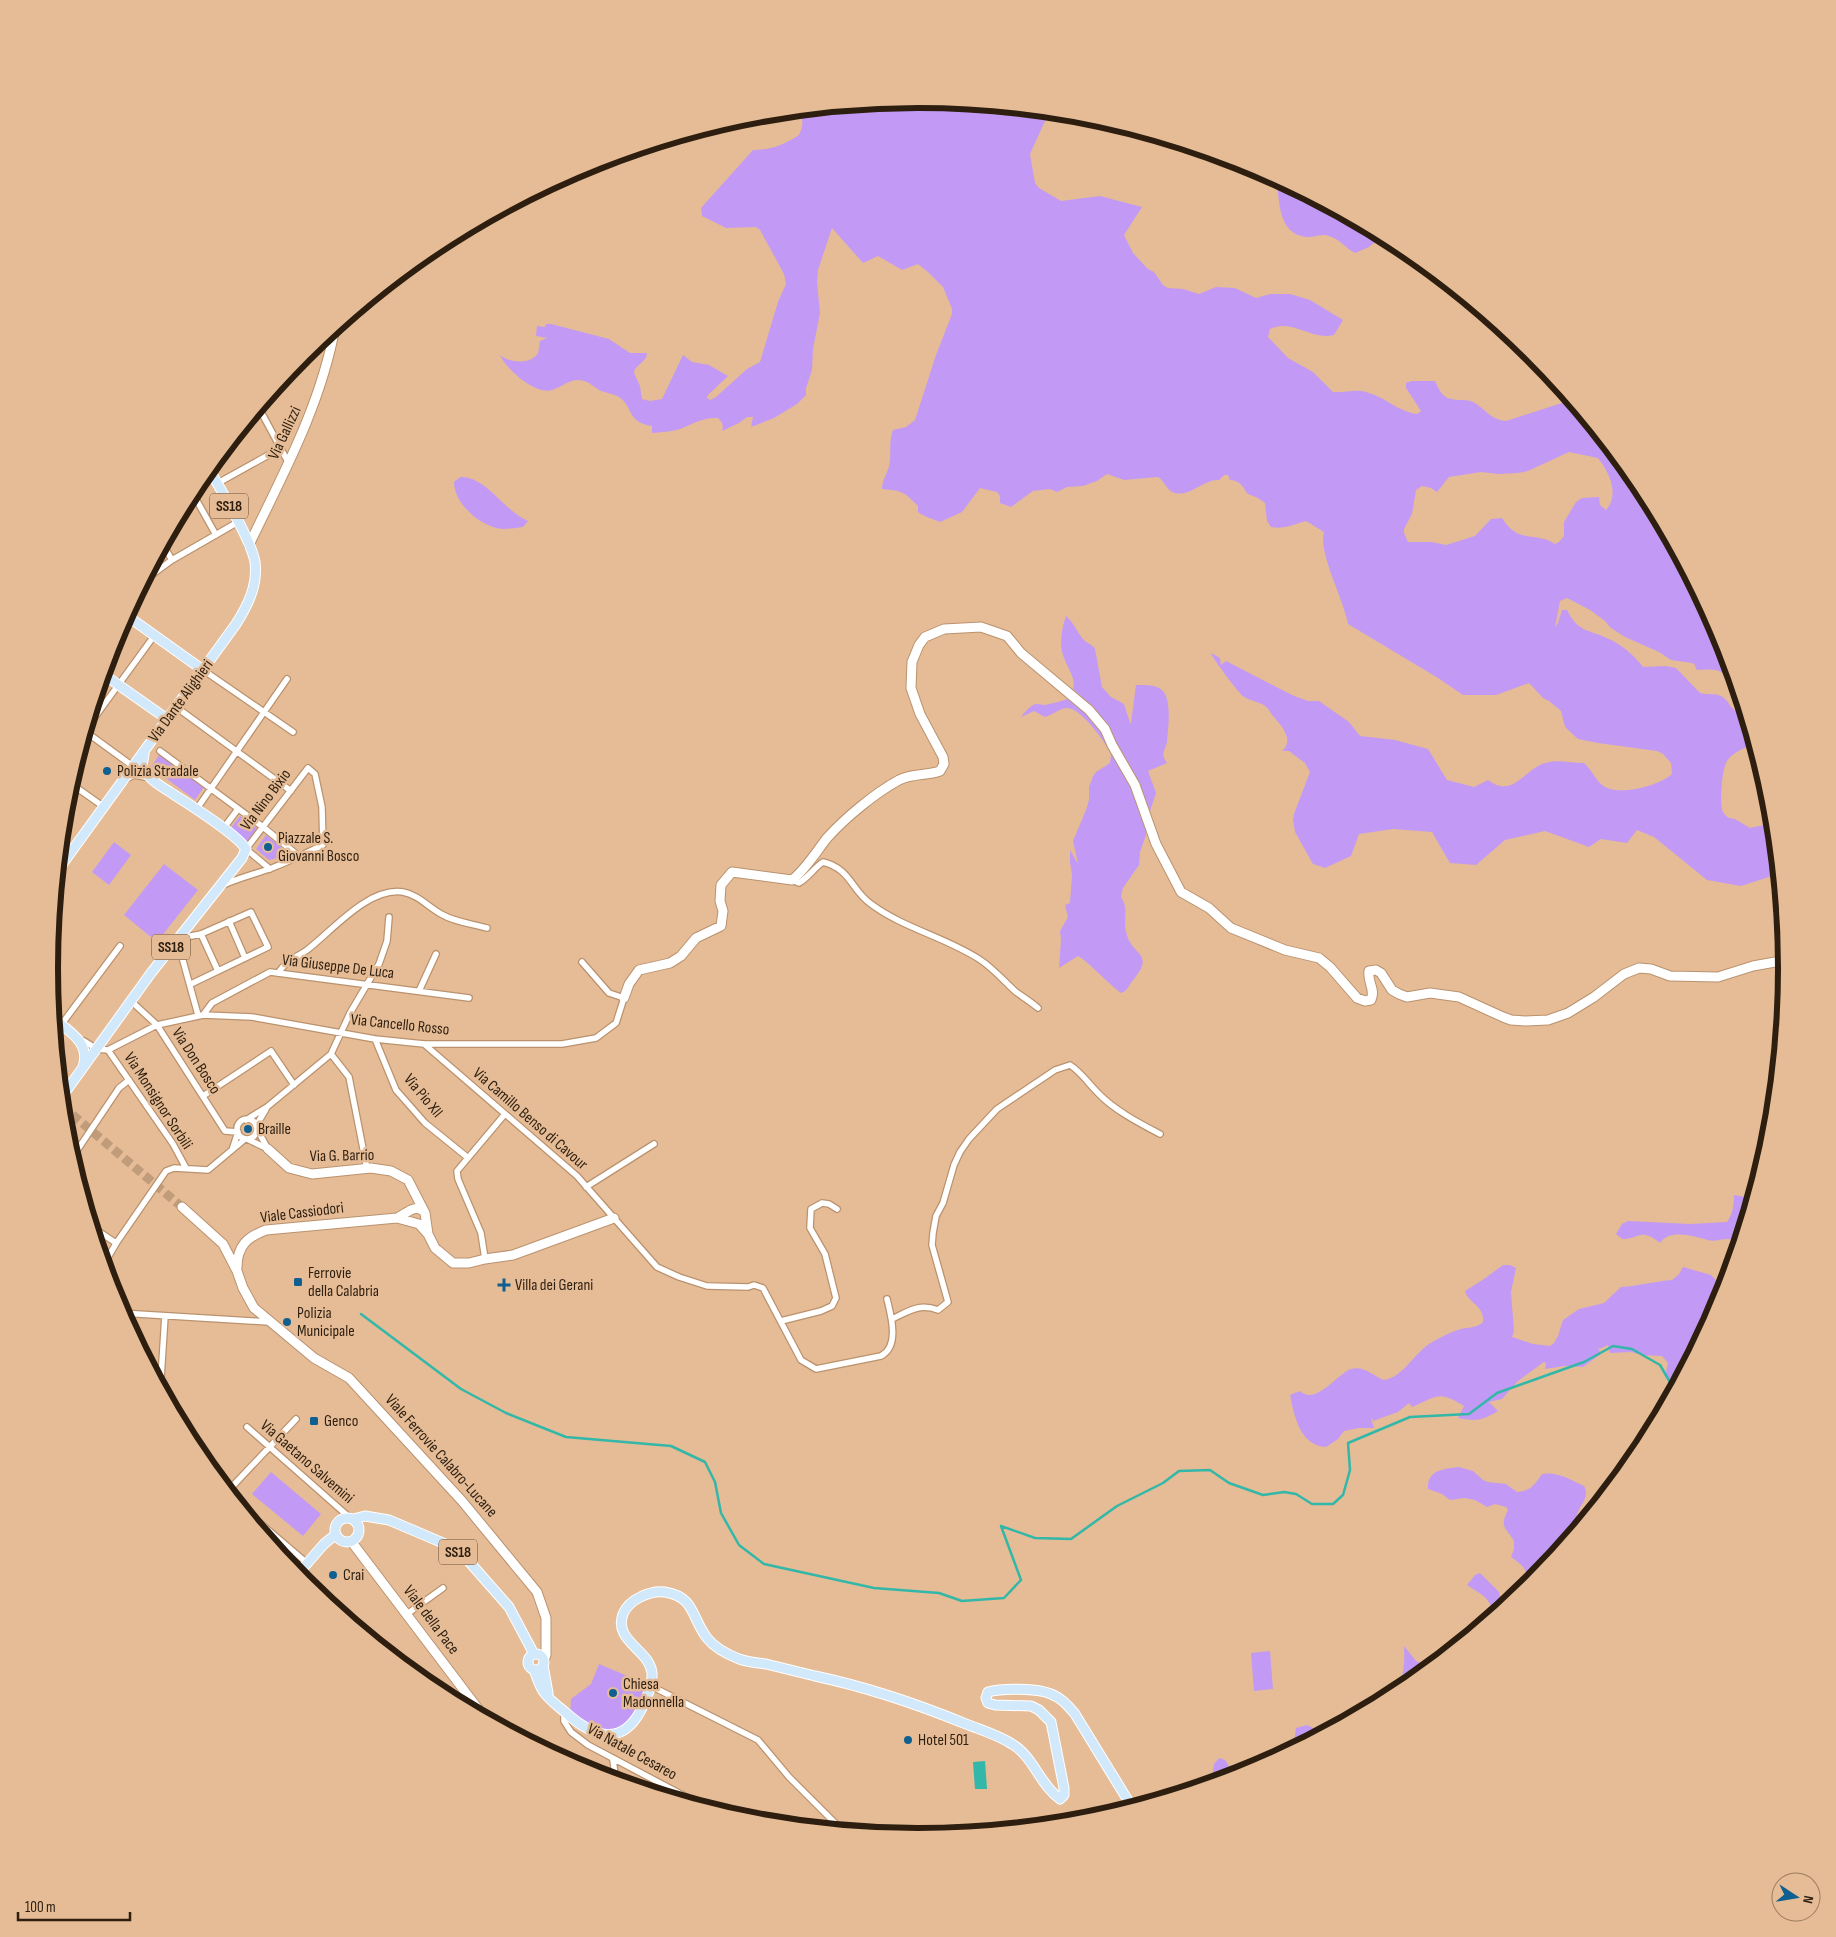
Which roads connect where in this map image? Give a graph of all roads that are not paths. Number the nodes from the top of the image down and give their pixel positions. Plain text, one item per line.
1 (334, 338) edge
2 (262, 413) edge
3 (281, 448) junction
4 (288, 462) junction
5 (213, 476) edge
6 (218, 483) junction
7 (197, 500) edge
8 (238, 522) junction
9 (216, 535) junction
10 (249, 545) junction
11 (166, 550) edge
12 (172, 560) junction
13 (154, 573) edge
14 (132, 619) edge
15 (154, 636) junction
16 (203, 670) junction
17 (109, 677) edge
18 (287, 679) dead end
19 (119, 684) junction
20 (176, 707) junction
21 (264, 712) junction
22 (96, 716) edge
23 (167, 719) junction
24 (293, 732) dead end
25 (90, 735) edge
26 (146, 749) junction
27 (237, 751) junction
28 (160, 752) dead end
29 (133, 766) junction
30 (152, 779) junction
31 (122, 782) junction
32 (77, 788) edge
33 (211, 788) junction
34 (291, 791) junction
35 (104, 807) junction
36 (238, 809) junction
37 (196, 810) junction
38 (263, 827) junction
39 (224, 829) junction
40 (66, 848) edge
41 (246, 849) junction
42 (72, 852) junction
43 (300, 857) junction
44 (64, 862) edge
45 (270, 868) junction
46 (792, 880) junction
47 (221, 886) junction
48 (389, 917) dead end
49 (229, 921) junction
50 (487, 928) dead end
51 (201, 934) junction
52 (177, 939) junction
53 (120, 946) dead end
54 (436, 954) dead end
55 (245, 958) junction
56 (1778, 961) edge
57 (582, 962) dead end
58 (218, 971) junction
59 (278, 973) junction
60 (191, 984) junction
61 (368, 984) junction
62 (419, 991) junction
63 (469, 998) dead end
64 (624, 998) junction
65 (131, 1001) junction
66 (1038, 1008) dead end
67 (201, 1015) junction
68 (59, 1021) edge
69 (59, 1023) edge
70 (157, 1025) junction
71 (342, 1033) junction
72 (106, 1035) junction
73 (374, 1039) junction
74 (81, 1040) junction
75 (424, 1044) junction
76 (97, 1049) junction
77 (108, 1050) junction
78 (331, 1054) junction
79 (82, 1069) junction
80 (65, 1080) edge
81 (128, 1080) junction
82 (71, 1085) junction
83 (294, 1085) junction
84 (67, 1091) edge
85 (203, 1096) junction
86 (267, 1107) junction
87 (505, 1114) junction
88 (246, 1120) junction
89 (256, 1127) junction
90 (238, 1132) junction
91 (1160, 1134) dead end
92 (246, 1139) junction
93 (654, 1144) dead end
94 (268, 1149) junction
95 (77, 1150) edge
96 (232, 1152) junction
97 (467, 1157) junction
98 (186, 1168) junction
99 (367, 1169) junction
100 (586, 1187) junction
101 (416, 1192) junction
102 (182, 1207) tunnel mouth
103 (837, 1209) dead end
104 (411, 1210) junction
105 (397, 1218) junction
106 (614, 1218) junction
107 (420, 1219) junction
108 (99, 1232) edge
109 (116, 1243) junction
110 (223, 1244) junction
111 (242, 1245) junction
112 (108, 1257) edge
113 (485, 1258) junction
114 (237, 1271) junction
115 (888, 1299) dead end
116 (130, 1314) edge
117 (165, 1316) junction
118 (892, 1319) junction
119 (781, 1321) junction
120 (269, 1322) junction
121 (161, 1377) edge
122 (296, 1419) dead end
123 (247, 1427) dead end
124 (269, 1447) junction
125 (232, 1487) edge
126 (351, 1518) junction
127 (262, 1525) edge
128 (335, 1535) junction
129 (351, 1541) junction
130 (307, 1564) junction
131 (302, 1569) edge
132 (442, 1588) dead end
133 (407, 1614) junction
134 (538, 1658) junction
135 (534, 1670) junction
136 (651, 1686) junction
137 (551, 1700) junction
138 (475, 1706) edge
139 (564, 1711) junction
140 (613, 1760) junction
141 (615, 1773) edge
142 (687, 1798) edge
143 (1129, 1803) edge
144 (837, 1825) edge

1 - 4 street, Via Gallizzi
2 - 3 street
3 - 4 street
3 - 6 street
4 - 10 street, Via Gallizzi
5 - 6 main road, SS18
6 - 8 main road, SS18
7 - 9 street
8 - 9 street
8 - 10 main road, SS18
9 - 12 street
10 - 16 main road, Via Dante Alighieri / SS18
11 - 12 street
12 - 13 street
14 - 15 main road
15 - 16 main road
15 - 19 street
16 - 20 main road, Via Dante Alighieri / SS18
16 - 21 street
17 - 19 main road
18 - 21 street
19 - 22 street
19 - 23 main road
20 - 23 main road, Via Dante Alighieri / SS18
20 - 27 street
21 - 24 street
21 - 27 street
23 - 26 main road, Via Dante Alighieri / SS18
25 - 29 street
26 - 29 main road, Via Dante Alighieri / SS18
26 - 30 main road
27 - 33 street
27 - 34 street
28 - 33 street
29 - 30 street
29 - 31 main road, Via Dante Alighieri / SS18
30 - 31 street
30 - 37 main road
31 - 35 main road, Via Dante Alighieri / SS18
32 - 35 street
33 - 36 street
33 - 37 street
34 - 38 street, Via Nino Bixio
34 - 43 street, Via Nino Bixio
35 - 42 main road, Via Dante Alighieri / SS18
36 - 38 street
36 - 39 street
37 - 39 main road
38 - 41 street, Via Nino Bixio
38 - 43 street
39 - 41 main road
40 - 42 street
41 - 45 street
41 - 47 main road, SS18
42 - 44 main road, Via Dante Alighieri / SS18
43 - 45 street
45 - 47 street
46 - 56 street
46 - 64 street
46 - 66 street
47 - 52 main road, SS18
48 - 61 street
49 - 51 street
49 - 55 street
49 - 55 street
50 - 59 street
51 - 52 street
51 - 58 street
52 - 60 street
52 - 65 main road, SS18
53 - 68 street
54 - 62 street
55 - 58 street
57 - 64 street
58 - 60 street
59 - 61 street, Via Giuseppe De Luca
59 - 67 street, Via Giuseppe De Luca
60 - 67 street
61 - 62 street, Via Giuseppe De Luca
61 - 71 street
62 - 63 street, Via Giuseppe De Luca
64 - 75 street, Via Cancello Rosso
65 - 70 street, Via Don Bosco
65 - 72 main road, SS18
67 - 70 street, Via Giuseppe De Luca
67 - 71 street, Via Cancello Rosso
69 - 74 main road
70 - 77 street
70 - 85 street, Via Don Bosco
71 - 73 street, Via Cancello Rosso
71 - 78 street
72 - 74 street
72 - 76 main road, SS18
73 - 75 street, Via Cancello Rosso
73 - 97 street, Via Pio XII
74 - 76 street
74 - 79 main road
75 - 87 street, Via Camillo Benso di Cavour
76 - 77 street
76 - 79 main road, SS18
77 - 81 street, Via Monsignor Sorbili
78 - 83 street
78 - 99 street
79 - 82 main road, SS18
80 - 82 street
81 - 95 street
81 - 98 street, Via Monsignor Sorbili
82 - 84 main road, SS18
83 - 85 street
83 - 86 street
85 - 90 street, Via Don Bosco
86 - 88 street
86 - 89 street
87 - 97 street
87 - 100 street, Via Camillo Benso di Cavour
88 - 89 street
88 - 90 street
89 - 92 street
89 - 94 street
90 - 92 street
90 - 96 street
91 - 118 street
92 - 94 street
92 - 96 street
93 - 100 street
94 - 99 street, Via G. Barrio
96 - 98 street
97 - 113 street
98 - 109 street
99 - 101 street, Via G. Barrio
100 - 106 street, Via Camillo Benso di Cavour
101 - 104 street
101 - 107 street, Via G. Barrio
102 - 110 street
103 - 119 street
104 - 105 street, Viale Cassiodori
104 - 107 street
104 - 107 street
105 - 107 street, Viale Cassiodori
105 - 111 street, Viale Cassiodori
106 - 113 street
106 - 119 street, Via Camillo Benso di Cavour
107 - 113 street
108 - 109 street
109 - 112 street
110 - 111 street
110 - 114 street, Viale Ferrovie Calabro-Lucane
111 - 114 street
114 - 120 street, Viale Ferrovie Calabro-Lucane
115 - 118 street
116 - 117 street
117 - 120 street
117 - 121 street
118 - 119 street
120 - 134 street, Viale Ferrovie Calabro-Lucane
122 - 124 street
123 - 124 street, Via Gaetano Salvemini
124 - 125 street
124 - 126 street, Via Gaetano Salvemini
126 - 128 main road
126 - 129 main road
126 - 134 main road, SS18
127 - 130 street
128 - 129 main road
128 - 130 main road
129 - 133 street, Viale della Pace
130 - 131 main road
132 - 133 street
133 - 138 street, Viale della Pace
134 - 135 main road
134 - 135 main road
134 - 137 main road, SS18
135 - 137 main road
136 - 139 main road
136 - 143 main road
136 - 144 street
137 - 139 main road
139 - 140 street, Via Natale Cesareo
140 - 141 street
140 - 142 street, Via Natale Cesareo

